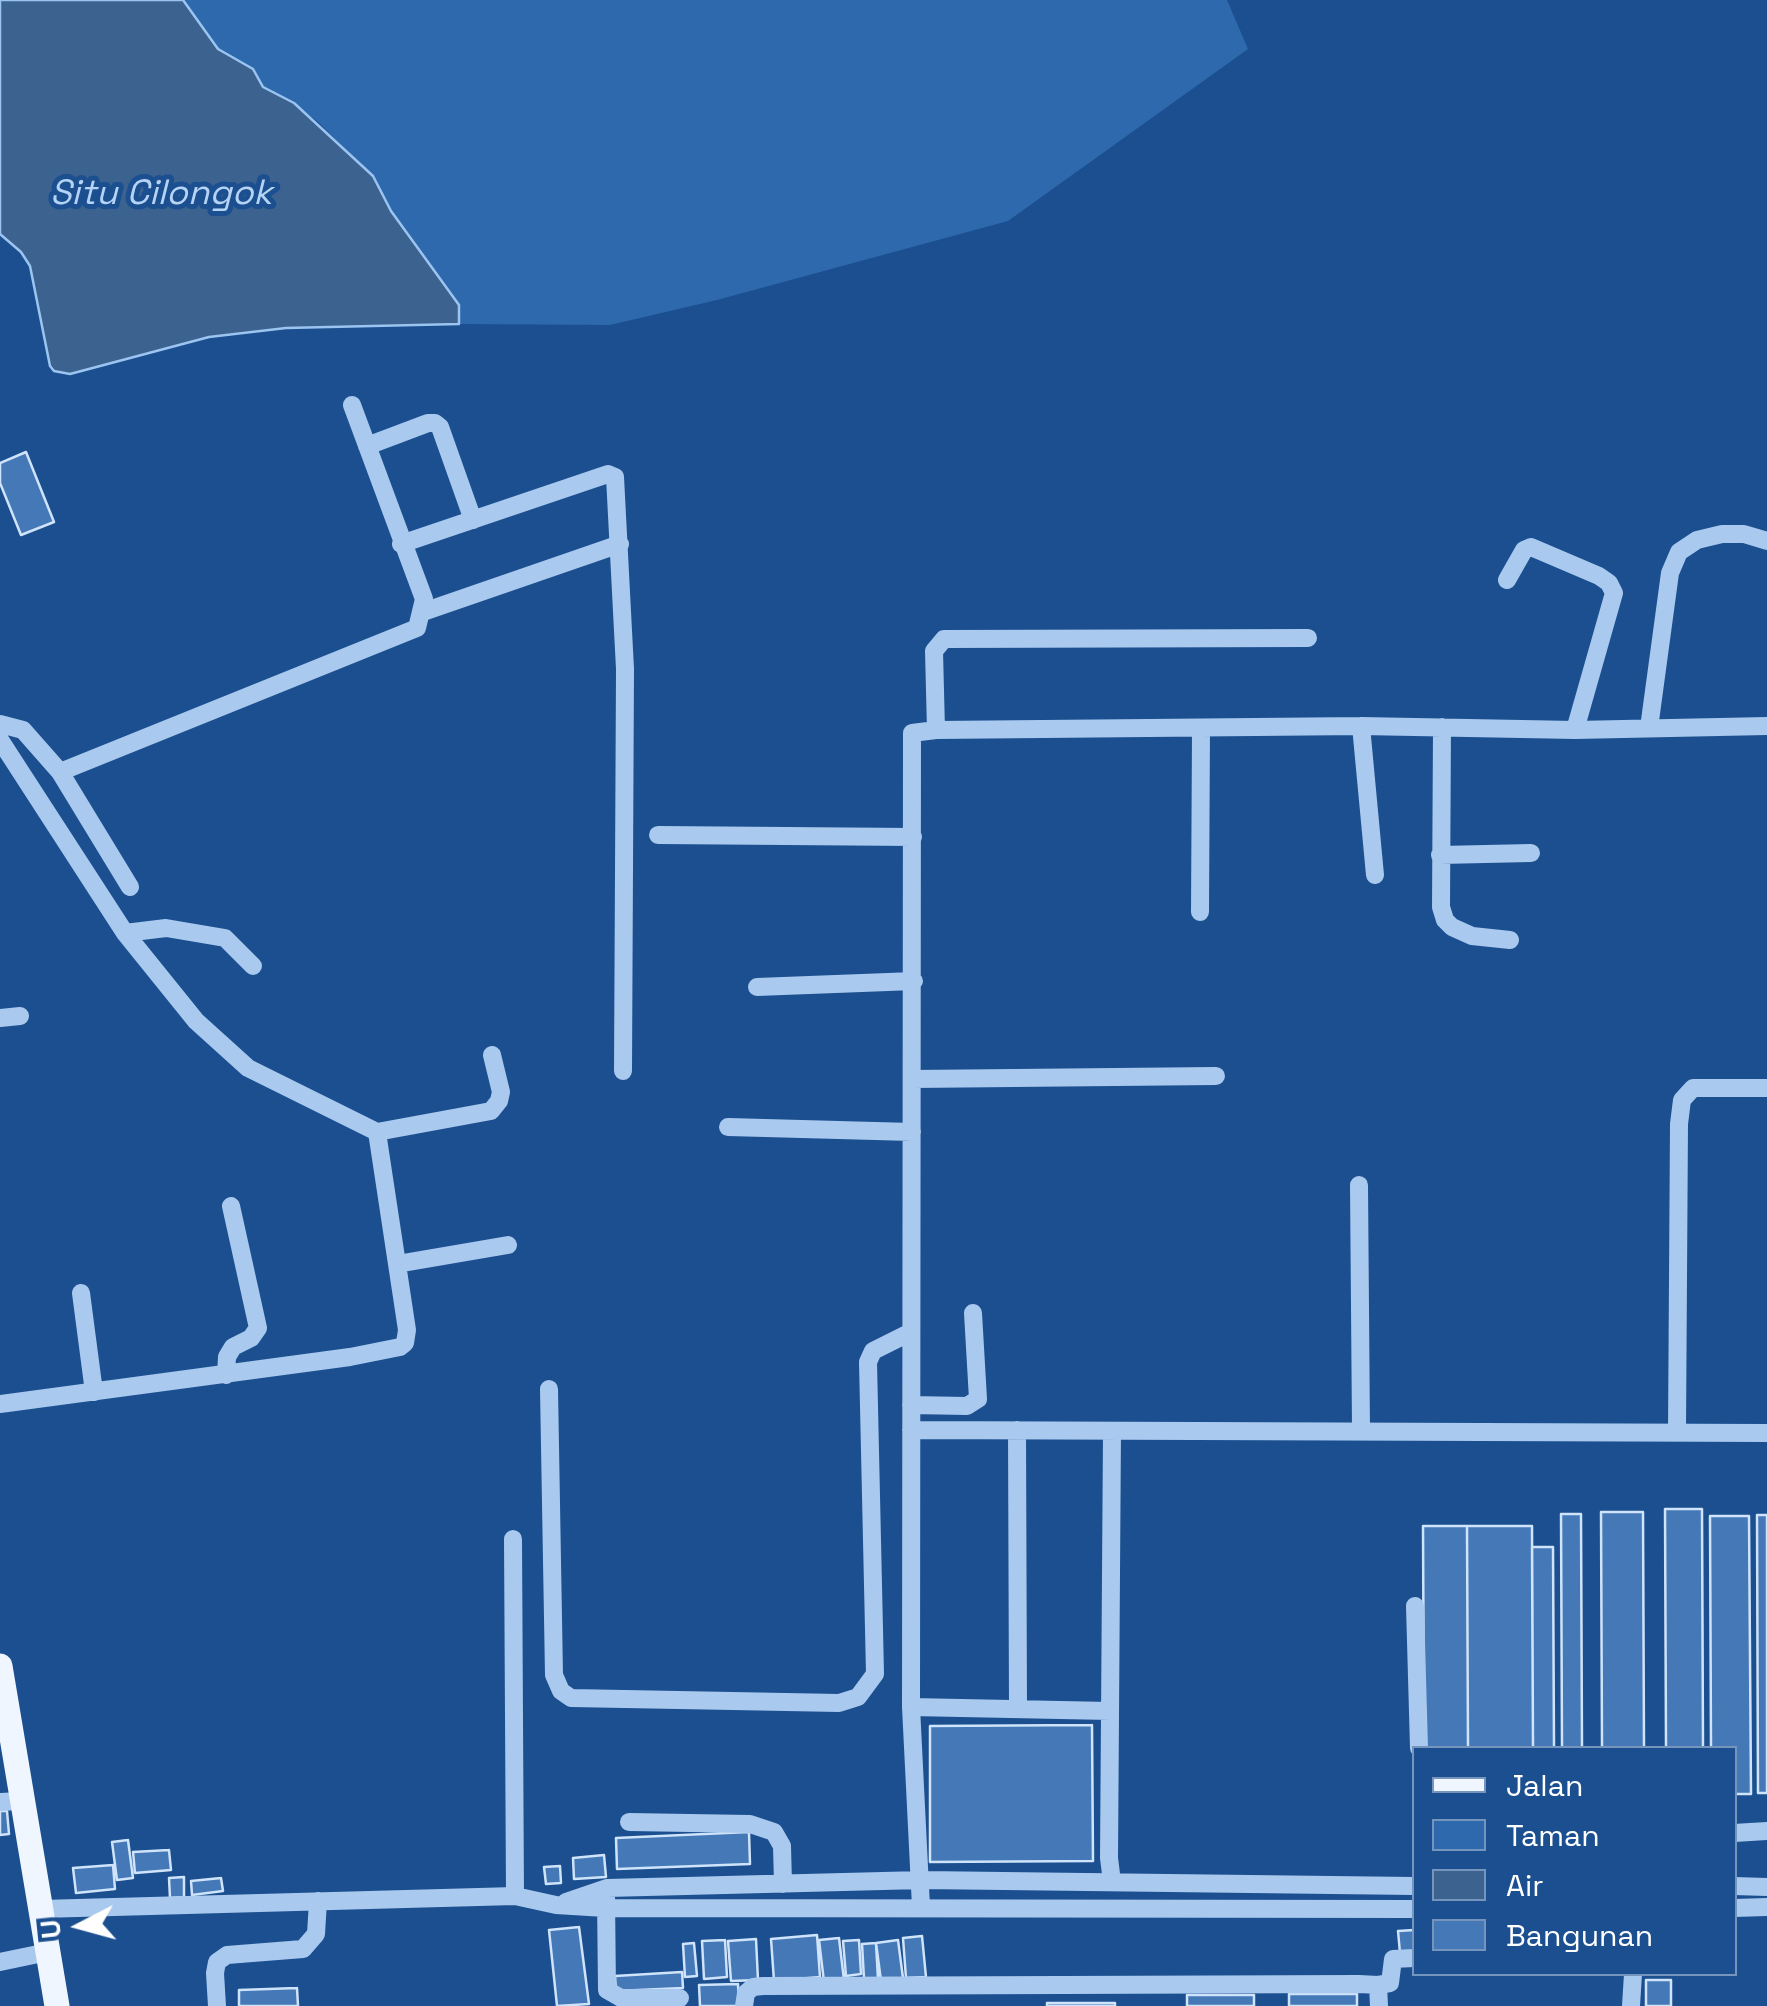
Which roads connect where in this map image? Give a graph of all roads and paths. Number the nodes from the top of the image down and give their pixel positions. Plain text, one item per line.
1 (352, 405) dead end
2 (367, 446) junction
3 (473, 520) junction
4 (1767, 541) edge
5 (401, 544) junction
6 (620, 544) junction
7 (1507, 580) dead end
8 (422, 612) junction
9 (1308, 638) dead end
10 (0, 724) edge
11 (1362, 726) junction
12 (1442, 726) junction
13 (1767, 726) edge
14 (1649, 728) junction
15 (1201, 729) junction
16 (936, 730) junction
17 (1574, 730) junction
18 (0, 740) edge
19 (60, 772) junction
20 (658, 835) dead end
21 (913, 837) junction
22 (1531, 853) dead end
23 (1440, 854) junction
24 (1375, 875) dead end
25 (130, 887) dead end
26 (1200, 912) dead end
27 (125, 932) junction
28 (1510, 940) dead end
29 (254, 966) dead end
30 (914, 982) junction
31 (757, 987) dead end
32 (20, 1016) dead end
33 (0, 1018) edge
34 (492, 1055) dead end
35 (623, 1071) dead end
36 (1216, 1076) dead end
37 (913, 1079) junction
38 (1767, 1088) edge
39 (728, 1127) dead end
40 (377, 1132) junction
41 (912, 1132) junction
42 (1359, 1185) dead end
43 (231, 1206) dead end
44 (508, 1246) dead end
45 (397, 1264) junction
46 (81, 1293) dead end
47 (973, 1314) dead end
48 (911, 1332) junction
49 (226, 1375) junction
50 (549, 1389) dead end
51 (94, 1392) junction
52 (0, 1404) edge
53 (911, 1405) junction
54 (911, 1430) junction
55 (1016, 1430) junction
56 (1112, 1431) junction
57 (1361, 1432) junction
58 (1677, 1432) junction
59 (1767, 1433) edge
60 (513, 1539) dead end
61 (1415, 1606) dead end
62 (0, 1666) edge
63 (875, 1674) junction
64 (911, 1676) junction
65 (911, 1707) junction
66 (1018, 1710) junction
67 (1110, 1711) junction
68 (1419, 1746) edge
69 (10, 1801) edge
70 (629, 1822) dead end
71 (1767, 1831) edge
72 (1737, 1834) edge
73 (922, 1880) junction
74 (1112, 1882) junction
75 (784, 1884) junction
76 (1260, 1884) junction
77 (1412, 1886) edge
78 (1737, 1886) edge
79 (1767, 1887) edge
80 (607, 1888) junction
81 (515, 1896) junction
82 (318, 1902) junction
83 (556, 1905) junction
84 (921, 1907) junction
85 (605, 1908) junction
86 (1258, 1908) junction
87 (1737, 1908) edge
88 (1767, 1908) edge
89 (41, 1909) junction
90 (1412, 1909) edge
91 (48, 1952) junction
92 (1412, 1958) edge
93 (0, 1962) edge
94 (1633, 1976) edge
95 (912, 1985) junction
96 (1378, 1985) junction
97 (1151, 1996) edge
98 (680, 1998) dead end
99 (57, 2006) edge
100 (217, 2006) edge
101 (744, 2006) edge
102 (912, 2006) edge
103 (1379, 2006) edge
104 (1631, 2006) edge

1 - 2 street
2 - 3 street
2 - 5 street
3 - 5 street
3 - 6 street
4 - 14 street
5 - 8 street
6 - 8 street
6 - 35 street
7 - 17 street
8 - 19 street
9 - 16 street
10 - 19 street
11 - 12 street
11 - 15 street
11 - 24 street
12 - 17 street
12 - 23 street
13 - 14 street
14 - 17 street
15 - 16 street
15 - 26 street
16 - 21 street
18 - 27 street
19 - 25 street
20 - 21 street
21 - 30 street
22 - 23 street
23 - 28 street
27 - 29 street
27 - 40 street
30 - 31 street
30 - 37 street
32 - 33 street
34 - 40 street
36 - 37 street
37 - 41 street
38 - 58 street
39 - 41 street
40 - 45 street
41 - 48 street
42 - 57 street
43 - 49 street
44 - 45 street
45 - 49 street
46 - 51 street
47 - 53 street
48 - 53 street
48 - 63 street
49 - 51 street
50 - 63 street
51 - 52 street
53 - 54 street
54 - 55 street
54 - 64 street
55 - 56 street
55 - 66 street
56 - 57 street
56 - 67 street
57 - 58 street
58 - 59 street
60 - 81 street
61 - 68 street
62 - 69 main road
63 - 64 street
64 - 65 street
65 - 66 street
65 - 73 street
66 - 67 street
67 - 74 street
69 - 89 main road
70 - 75 street
71 - 72 street
73 - 74 street
73 - 75 street
73 - 84 street
74 - 76 street
75 - 80 street
76 - 77 street
76 - 86 street
78 - 79 street
80 - 83 street
80 - 85 street
81 - 82 street
81 - 83 street
82 - 89 street
82 - 100 street
83 - 85 street
84 - 85 street
84 - 86 street
85 - 98 street
86 - 90 street
87 - 88 street
89 - 91 main road
91 - 93 street
91 - 99 main road
92 - 96 street
94 - 104 street
95 - 97 street
95 - 101 street
95 - 102 street
96 - 97 street
96 - 103 street

